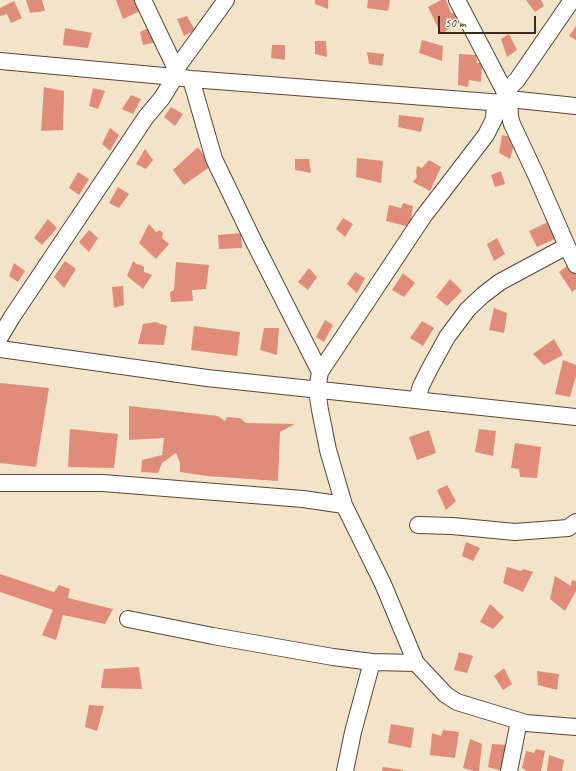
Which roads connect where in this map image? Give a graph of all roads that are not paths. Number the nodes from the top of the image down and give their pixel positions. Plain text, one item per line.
1 (143, 0) edge
2 (226, 0) edge
3 (457, 0) edge
4 (572, 0) edge
5 (0, 61) edge
6 (181, 75) junction
7 (503, 99) junction
8 (576, 106) edge
9 (567, 246) junction
10 (576, 264) edge
11 (1, 345) edge
12 (320, 372) junction
13 (318, 390) junction
14 (418, 400) junction
15 (576, 417) edge
16 (0, 483) edge
17 (344, 505) junction
18 (576, 522) edge
19 (418, 525) dead end
20 (128, 619) dead end
21 (372, 662) junction
22 (416, 663) junction
23 (519, 721) junction
24 (576, 726) edge
25 (345, 771) edge
26 (509, 771) edge

1 - 6 street
2 - 6 street
3 - 7 street
4 - 7 street
5 - 6 street
6 - 7 street
6 - 11 street
6 - 12 street
7 - 8 street
7 - 9 street
7 - 12 street
9 - 10 street
9 - 14 street
11 - 13 street
12 - 13 street
13 - 14 street
13 - 17 street
14 - 15 street
16 - 17 street
17 - 22 street
18 - 19 street
20 - 21 street
21 - 22 street
21 - 25 street
22 - 23 street
23 - 24 street
23 - 26 street

